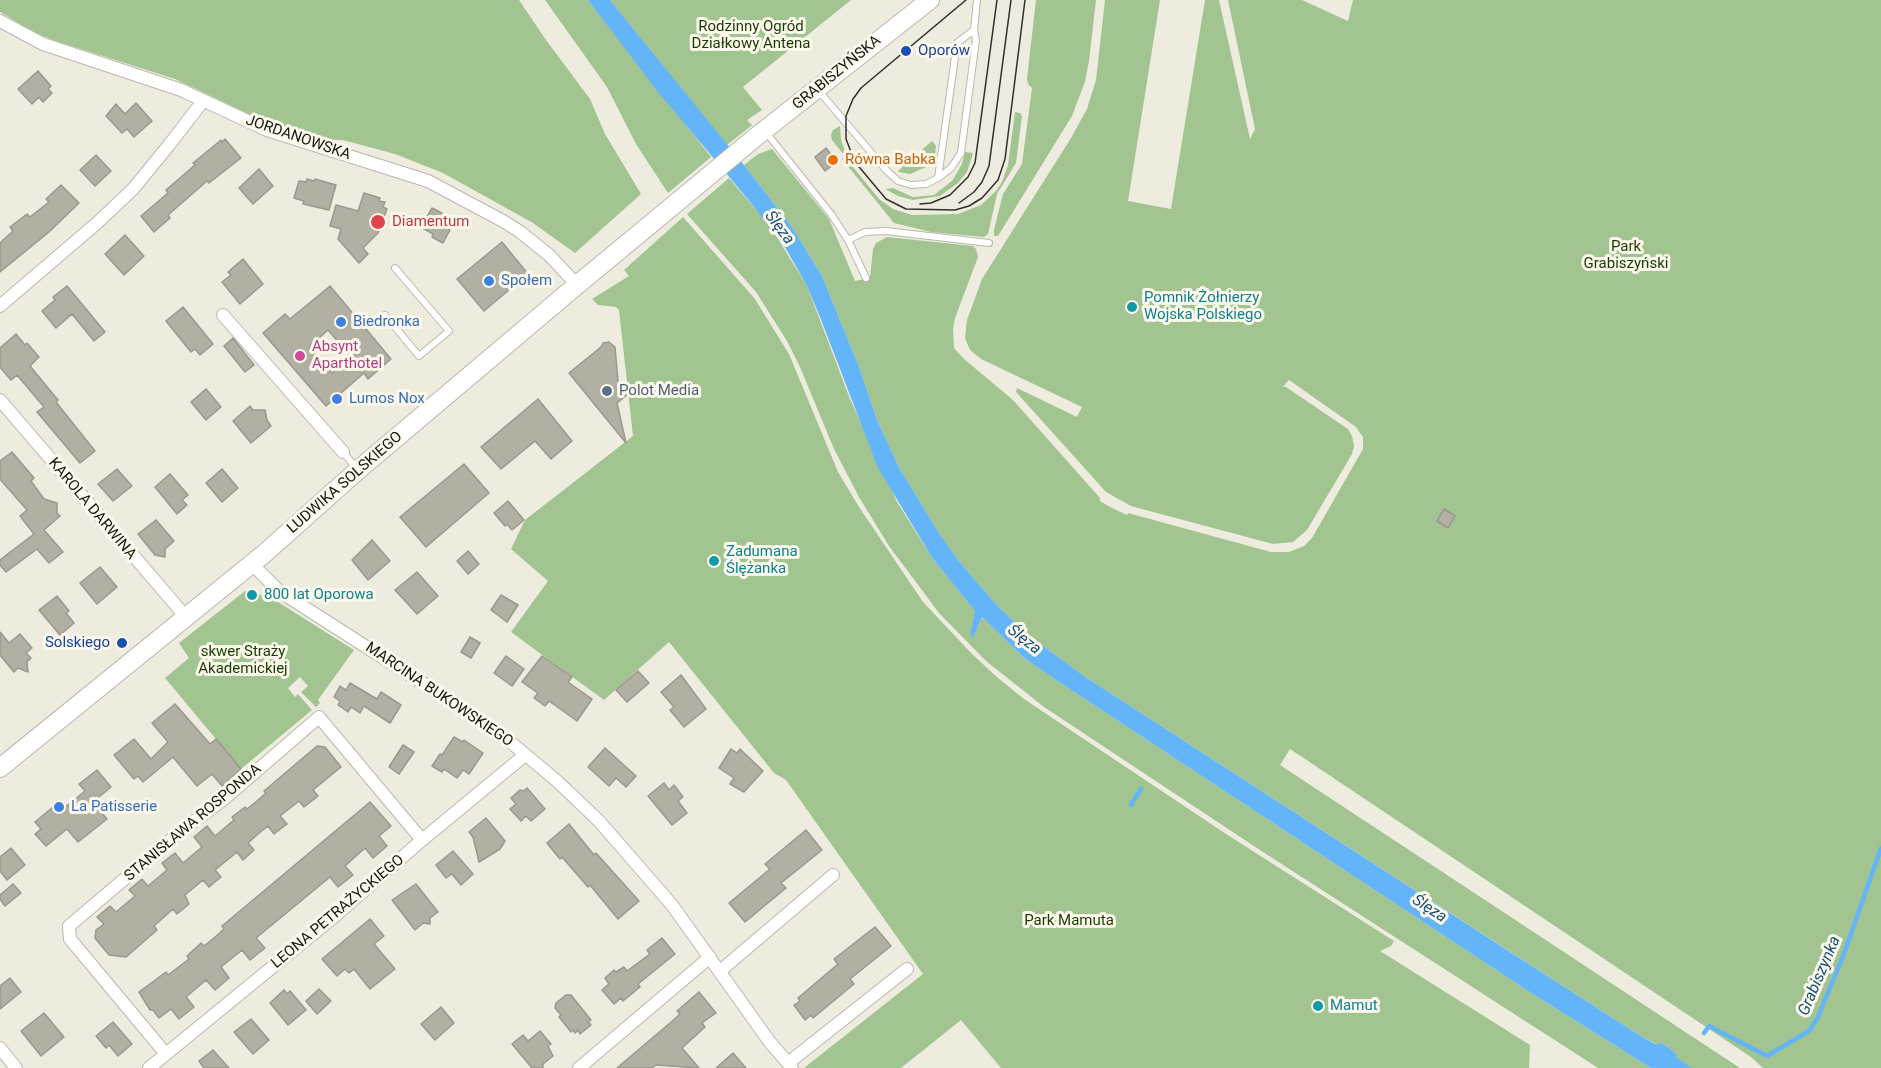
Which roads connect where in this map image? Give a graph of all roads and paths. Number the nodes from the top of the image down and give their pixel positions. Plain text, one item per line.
1 (930, 0) edge
2 (977, 0) edge
3 (0, 21) edge
4 (974, 30) junction
5 (817, 89) junction
6 (203, 101) junction
7 (765, 130) junction
8 (938, 178) junction
9 (687, 195) joint
10 (848, 240) junction
11 (989, 243) dead end
12 (395, 268) dead end
13 (866, 278) dead end
14 (577, 285) junction
15 (0, 306) edge
16 (223, 315) dead end
17 (384, 315) dead end
18 (0, 400) edge
19 (343, 452) joint
20 (358, 470) junction
21 (252, 564) junction
22 (186, 617) junction
23 (525, 755) junction
24 (2, 764) edge
25 (422, 840) junction
26 (833, 875) dead end
27 (710, 957) junction
28 (907, 969) dead end
29 (720, 971) junction
30 (0, 1048) edge
31 (166, 1054) junction
32 (790, 1065) edge
33 (16, 1068) edge
34 (149, 1068) edge
35 (579, 1068) edge

1 - 5 main road, GRABISZYŃSKA
2 - 4 lane
3 - 6 street, JORDANOWSKA
4 - 8 lane
4 - 8 lane
5 - 7 main road, GRABISZYŃSKA
5 - 8 lane
6 - 14 street, JORDANOWSKA
6 - 15 street
7 - 9 main road, GRABISZYŃSKA
7 - 10 lane
9 - 14 main road, LUDWIKA SOLSKIEGO
10 - 11 lane
10 - 13 lane
12 - 17 lane
14 - 20 main road, LUDWIKA SOLSKIEGO
16 - 19 street
18 - 22 street, KAROLA DARWINA
19 - 20 lane
20 - 21 main road, LUDWIKA SOLSKIEGO
21 - 22 main road, LUDWIKA SOLSKIEGO
21 - 23 street, MARCINA BUKOWSKIEGO
22 - 24 main road, LUDWIKA SOLSKIEGO
23 - 25 street, LEONA PETRAŻYCKIEGO
23 - 27 street, MARCINA BUKOWSKIEGO
25 - 31 street, LEONA PETRAŻYCKIEGO
25 - 31 street, STANISŁAWA ROSPONDA
26 - 29 street
27 - 29 street, MARCINA BUKOWSKIEGO
27 - 35 street
28 - 32 street
29 - 32 street, MARCINA BUKOWSKIEGO
30 - 33 street
31 - 34 street, LEONA PETRAŻYCKIEGO

